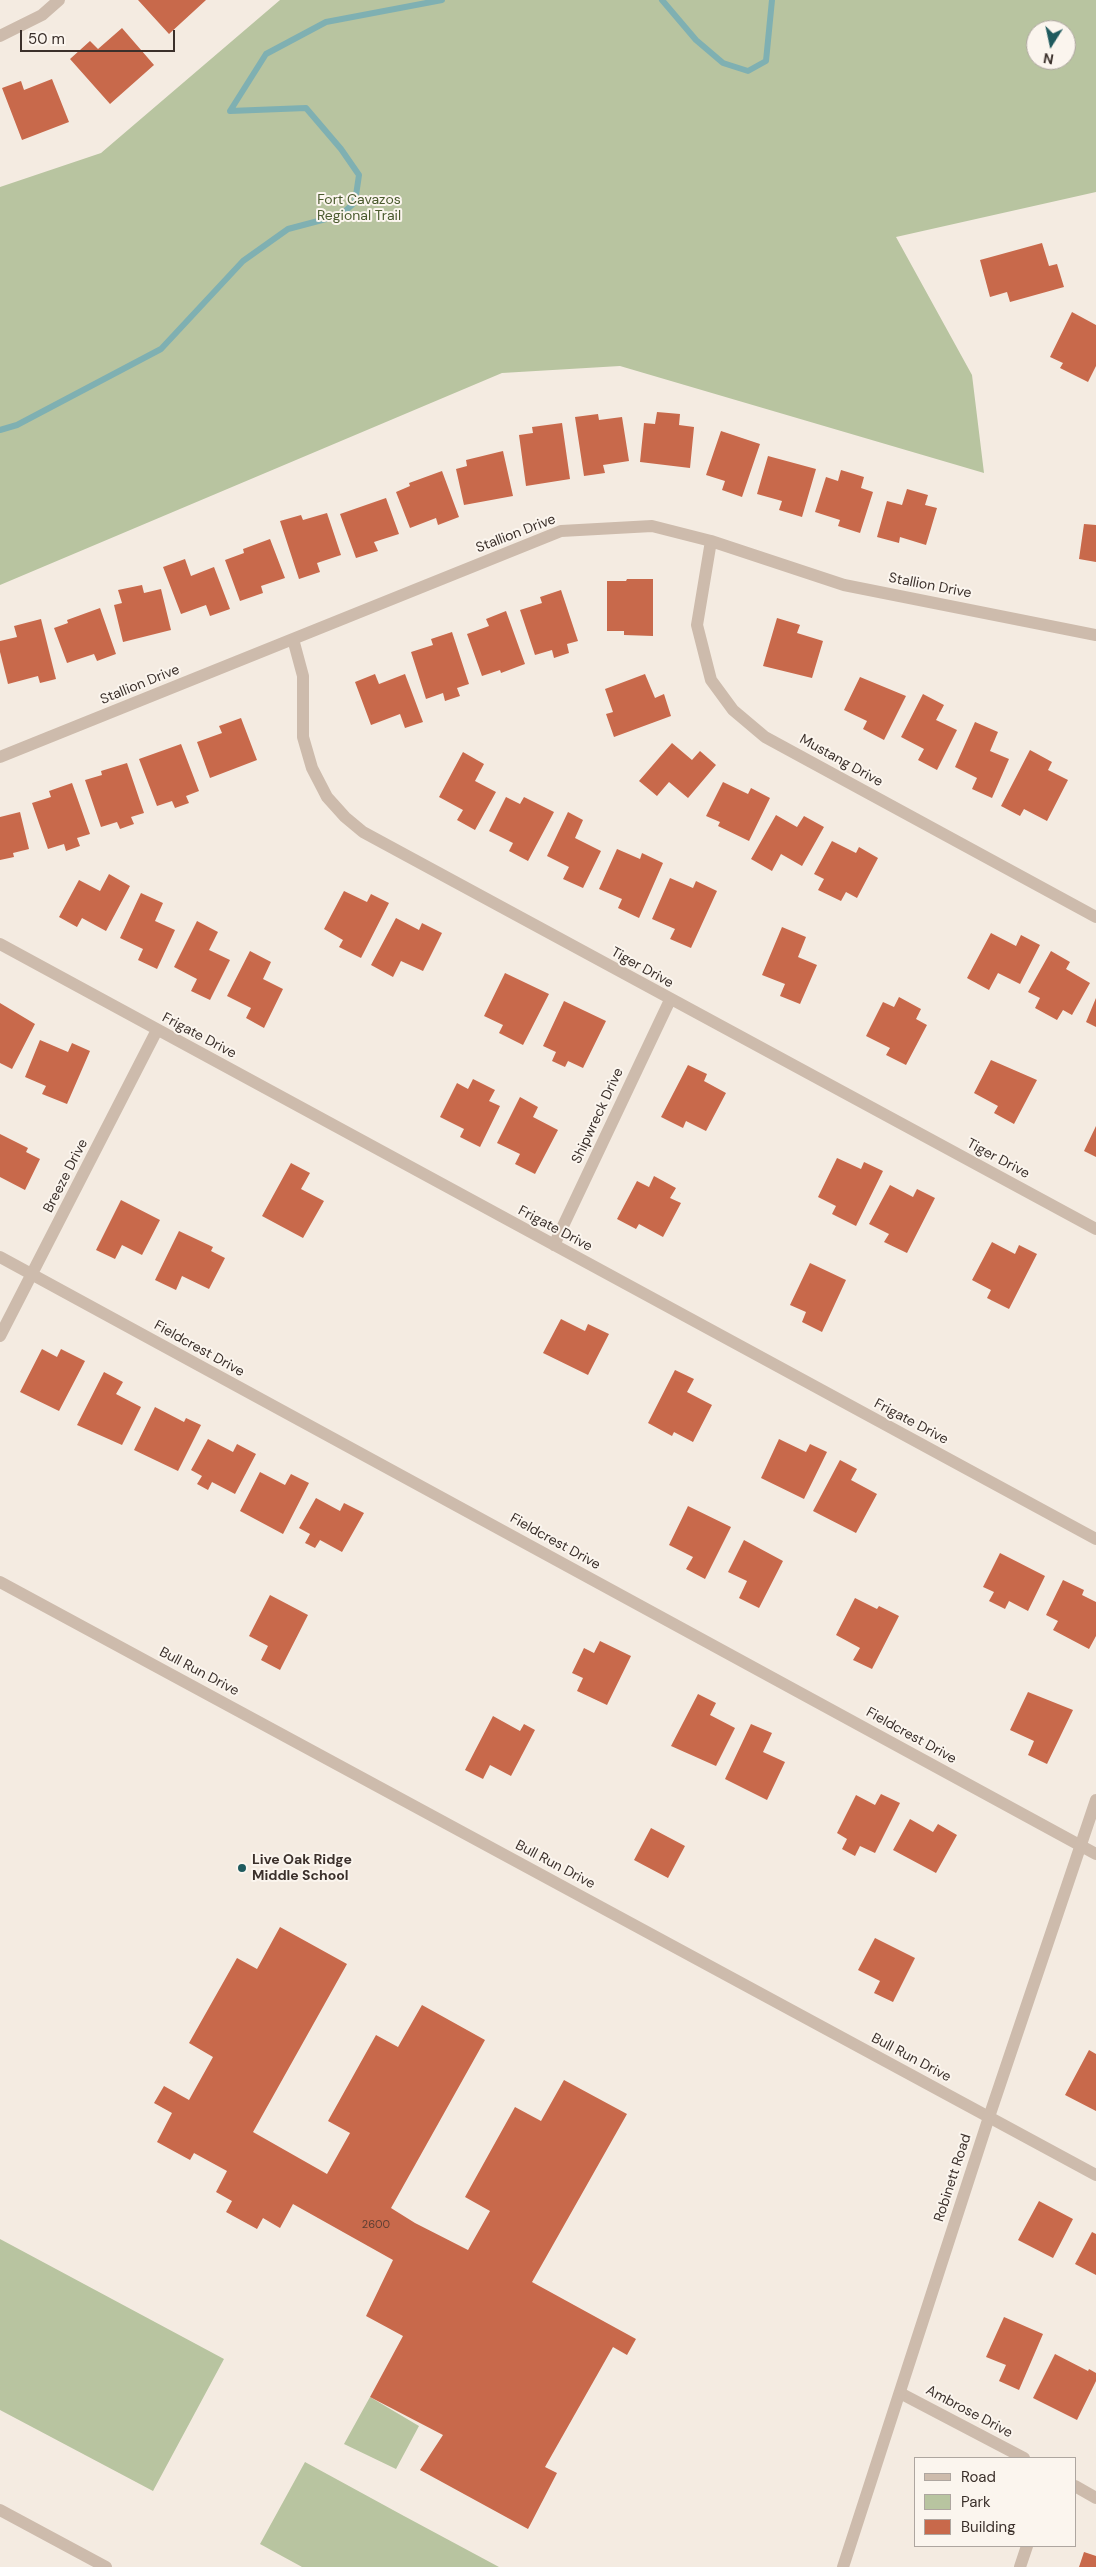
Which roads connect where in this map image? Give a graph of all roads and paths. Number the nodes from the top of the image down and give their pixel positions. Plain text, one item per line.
1 (58, 0) edge
2 (0, 36) edge
3 (712, 541) junction
4 (1096, 634) edge
5 (293, 639) junction
6 (0, 757) edge
7 (1096, 917) edge
8 (0, 944) edge
9 (670, 1000) junction
10 (158, 1030) junction
11 (1096, 1229) edge
12 (554, 1245) junction
13 (0, 1258) edge
14 (32, 1275) junction
15 (0, 1336) edge
16 (1096, 1539) edge
17 (0, 1582) edge
18 (1096, 1800) edge
19 (1080, 1845) junction
20 (1096, 1854) edge
21 (989, 2117) junction
22 (1096, 2175) edge
23 (900, 2393) junction
24 (1022, 2457) edge
25 (1076, 2487) edge
26 (1096, 2498) edge
27 (0, 2510) edge
28 (1027, 2547) edge
29 (106, 2567) edge
30 (843, 2567) edge
31 (1020, 2567) edge

1 - 2 street
3 - 4 street, Stallion Drive
3 - 5 street, Stallion Drive
3 - 7 street, Mustang Drive
5 - 6 street, Stallion Drive
5 - 9 street, Tiger Drive
8 - 10 street, Frigate Drive
9 - 11 street, Tiger Drive
9 - 12 street, Shipwreck Drive
10 - 12 street, Frigate Drive
10 - 14 street, Breeze Drive
12 - 16 street, Frigate Drive
13 - 14 street, Fieldcrest Drive
14 - 15 street, Breeze Drive
14 - 19 street, Fieldcrest Drive
17 - 21 street, Bull Run Drive
18 - 19 street, Robinett Road
19 - 20 street, Fieldcrest Drive
19 - 21 street, Robinett Road
21 - 22 street, Bull Run Drive
21 - 23 street, Robinett Road
23 - 24 street, Ambrose Drive
23 - 30 street, Robinett Road
25 - 26 street
27 - 29 street
28 - 31 street

